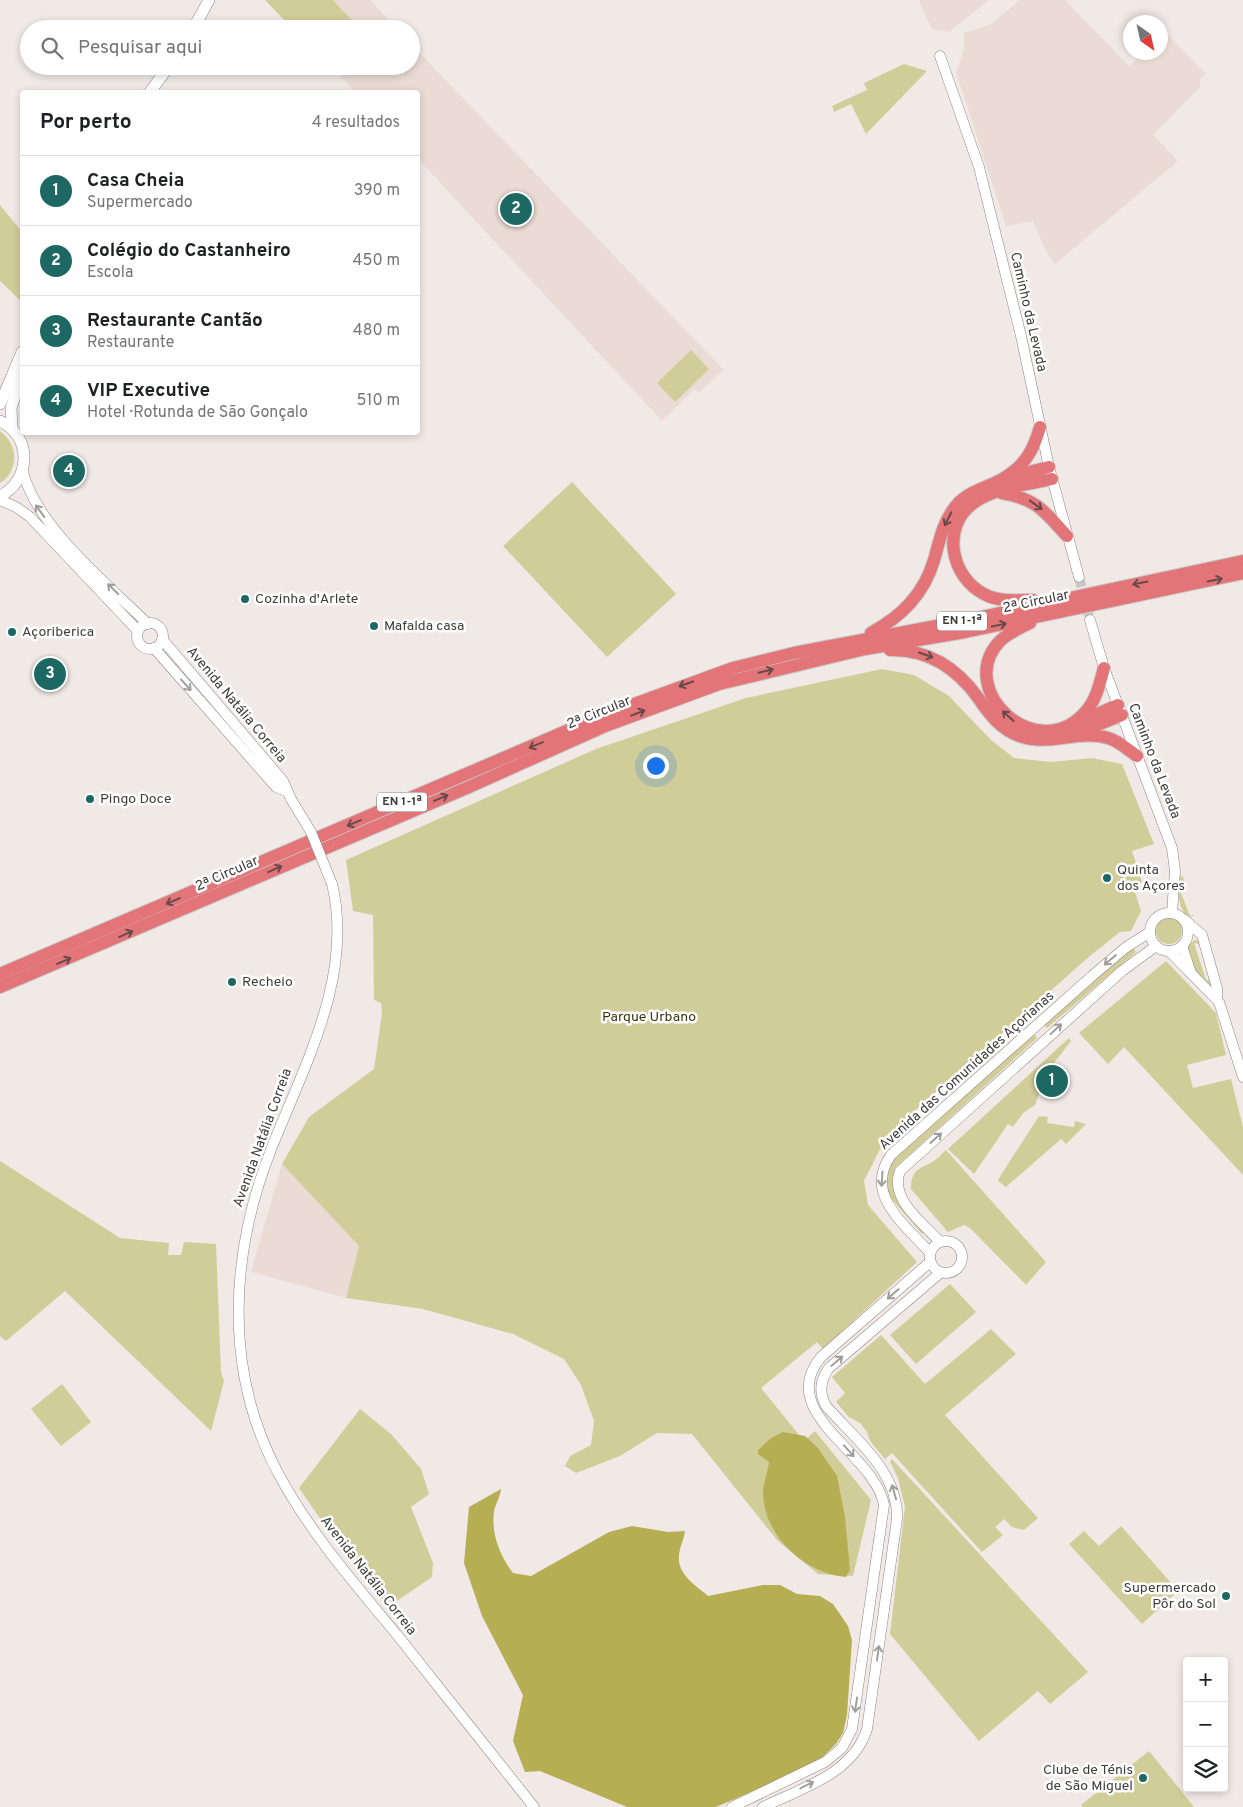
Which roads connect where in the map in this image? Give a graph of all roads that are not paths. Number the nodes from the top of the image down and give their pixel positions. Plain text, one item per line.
1 (208, 0) edge
2 (197, 20) edge
3 (940, 56) dead end
4 (162, 75) edge
5 (151, 90) edge
6 (20, 357) edge
7 (20, 379) edge
8 (0, 404) edge
9 (0, 421) edge
10 (1040, 427) junction
11 (12, 428) junction
12 (22, 472) junction
13 (1051, 473) junction
14 (1003, 479) junction
15 (995, 492) junction
16 (0, 496) edge
17 (0, 500) edge
18 (1067, 536) junction
19 (1243, 561) edge
20 (1243, 573) edge
21 (1079, 577) tunnel mouth
22 (1061, 605) junction
23 (1090, 620) tunnel mouth
24 (148, 624) junction
25 (138, 631) junction
26 (162, 640) junction
27 (863, 644) junction
28 (154, 648) junction
29 (1104, 668) junction
30 (1120, 710) junction
31 (1062, 734) junction
32 (1137, 756) junction
33 (288, 795) junction
34 (1172, 913) junction
35 (1183, 918) junction
36 (1150, 932) junction
37 (1202, 935) junction
38 (1188, 936) junction
39 (1156, 946) junction
40 (1182, 946) junction
41 (1169, 951) junction
42 (43, 963) junction
43 (0, 974) edge
44 (1194, 978) junction
45 (0, 987) edge
46 (1216, 999) junction
47 (1243, 1077) edge
48 (940, 1242) junction
49 (930, 1257) junction
50 (940, 1272) junction
51 (534, 1807) edge
52 (732, 1807) edge
53 (763, 1807) edge

1 - 2 main road
3 - 10 street, Caminho da Levada
4 - 5 main road
6 - 8 main road
7 - 11 main road
9 - 11 main road
10 - 13 street, Caminho da Levada
10 - 14 highway
11 - 12 main road
12 - 16 main road
24 -> 12 street
13 - 14 highway
13 - 15 highway
13 - 18 street, Caminho da Levada
14 -> 27 highway
15 -> 18 highway
15 - 22 highway
17 - 25 street
18 - 21 street, Caminho da Levada
19 -> 22 highway, 2ª Circular / EN 1-1ª
22 -> 20 highway, 2ª Circular / EN 1-1ª
22 - 27 highway, 2ª Circular / EN 1-1ª
31 -> 22 highway
23 - 29 street, Caminho da Levada
24 - 25 street
24 - 26 street
25 - 28 street
26 - 28 street
26 - 33 street, Avenida Natália Correia
27 -> 31 highway
27 - 42 highway, 2ª Circular / EN 1-1ª
28 -> 33 street, Avenida Natália Correia
29 - 30 street, Caminho da Levada
29 - 31 highway
30 - 31 highway
30 - 32 street, Caminho da Levada
31 - 32 highway
32 - 34 street, Caminho da Levada
33 - 51 street, Avenida Natália Correia, bridge
34 - 35 street
34 - 36 street
35 - 37 street
35 - 38 street
36 - 39 street
36 -> 49 street, Avenida das Comunidades Açorianas
37 - 38 street
37 - 46 street
38 - 40 street
39 - 41 street
48 -> 39 street, Avenida das Comunidades Açorianas
40 - 41 street
40 - 44 street
41 - 44 street
42 - 43 highway, 2ª Circular / EN 1-1ª
42 - 45 highway, 2ª Circular / EN 1-1ª
44 - 46 street
46 - 47 street
48 - 49 street
48 - 50 street, Avenida das Comunidades Açorianas
49 - 50 street, Avenida das Comunidades Açorianas
49 -> 52 street
53 -> 50 street, Avenida das Comunidades Açorianas

